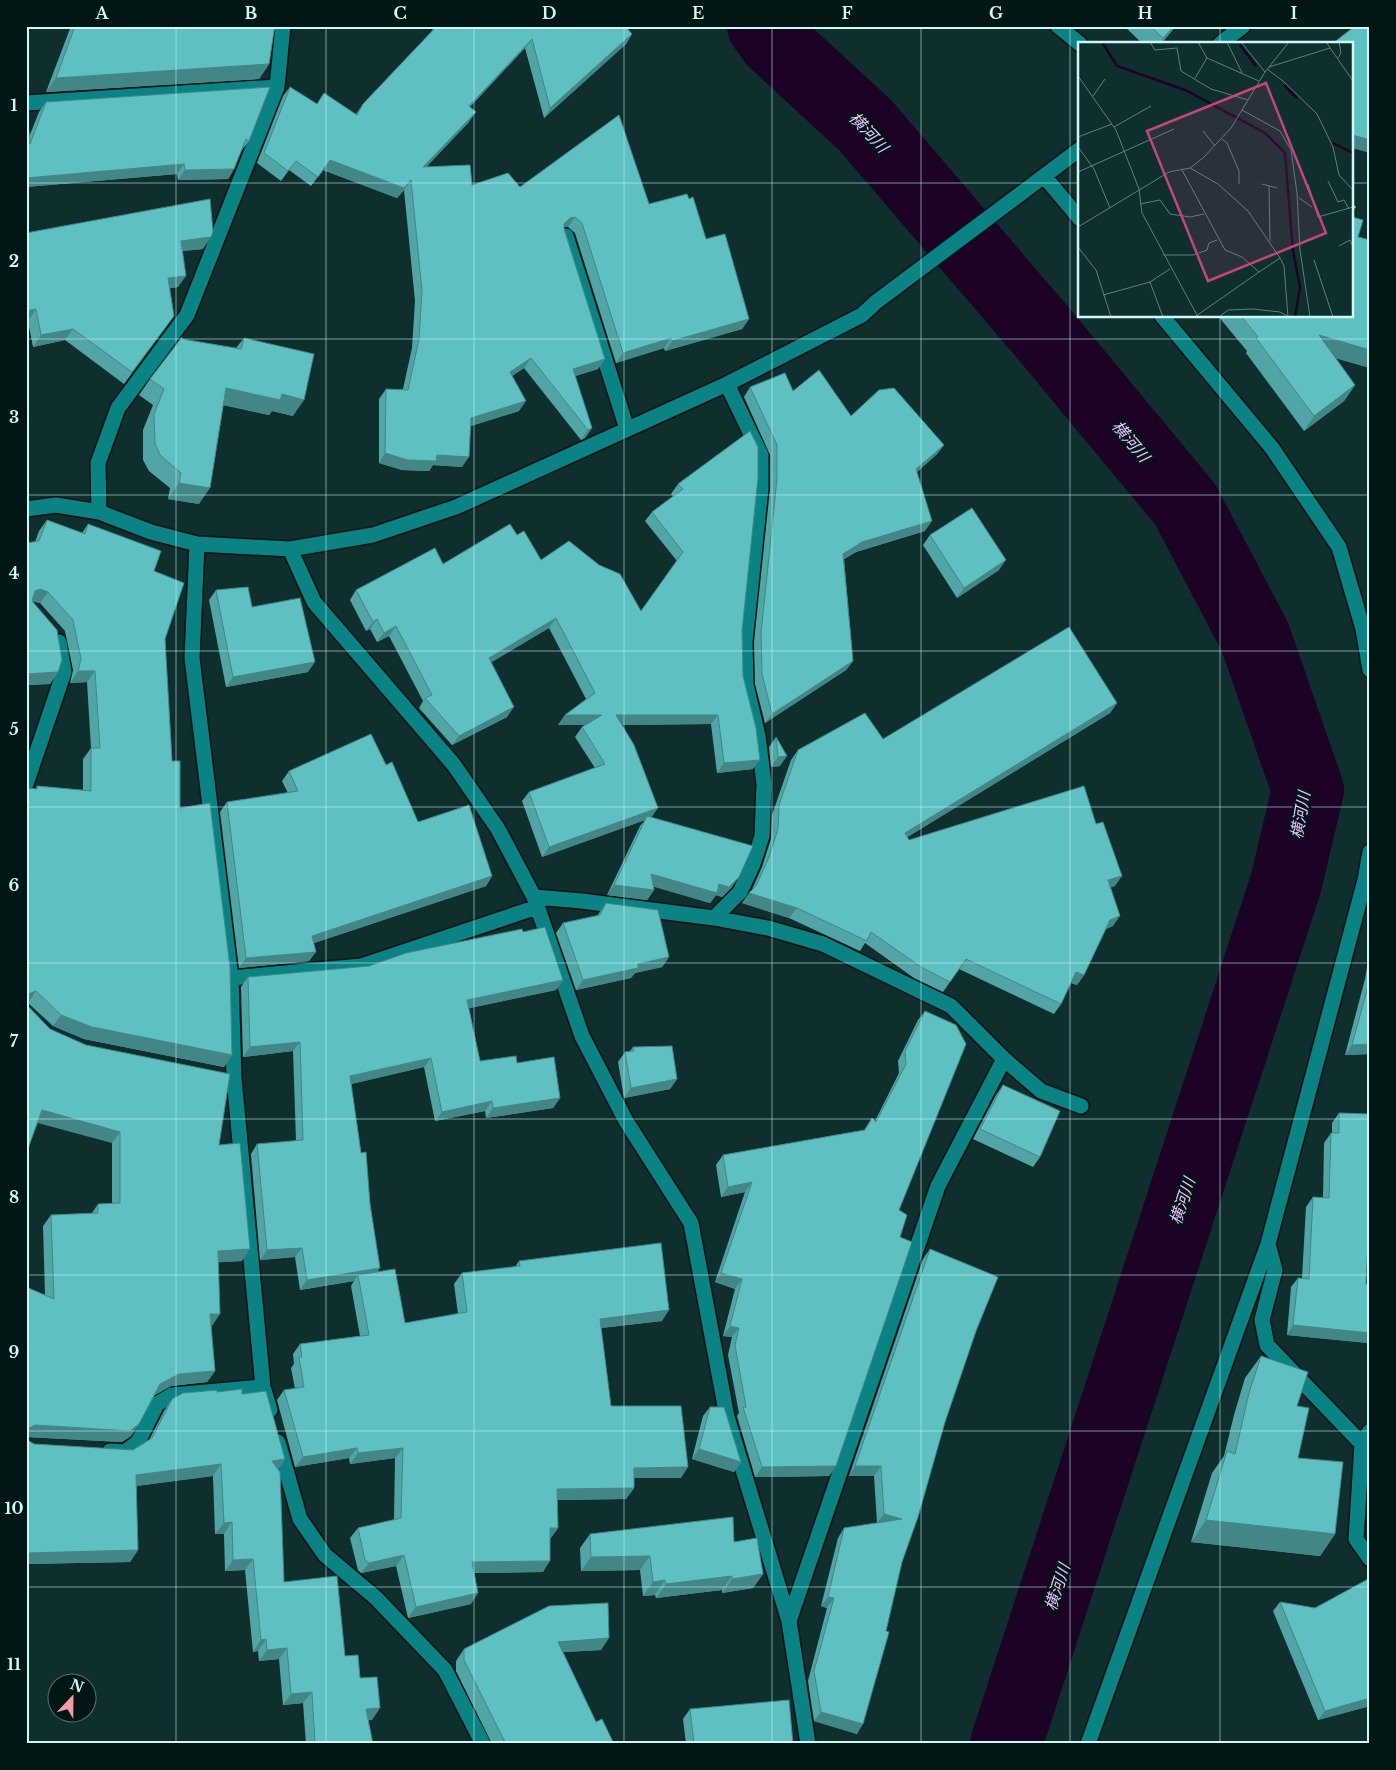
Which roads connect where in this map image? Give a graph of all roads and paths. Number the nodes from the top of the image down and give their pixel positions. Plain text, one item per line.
1 (283, 26) edge
2 (1058, 26) edge
3 (1243, 26) edge
4 (1078, 42) edge
5 (1223, 42) edge
6 (278, 87) junction
7 (26, 103) edge
8 (1078, 150) edge
9 (1044, 176) junction
10 (1078, 216) edge
11 (566, 236) edge
12 (1164, 318) edge
13 (727, 384) junction
14 (627, 429) junction
15 (26, 508) edge
16 (99, 512) junction
17 (197, 544) junction
18 (290, 549) junction
19 (52, 630) edge
20 (1370, 670) edge
21 (26, 786) edge
22 (44, 790) edge
23 (1370, 852) edge
24 (536, 902) junction
25 (714, 918) junction
26 (231, 978) junction
27 (1004, 1059) junction
28 (216, 1074) edge
29 (234, 1078) junction
30 (1081, 1106) dead end
31 (1268, 1244) junction
32 (263, 1387) junction
33 (1366, 1437) edge
34 (95, 1450) edge
35 (1370, 1559) edge
36 (788, 1621) junction
37 (483, 1744) edge
38 (808, 1744) edge
39 (1088, 1744) edge

1 - 6 street
2 - 4 street
3 - 5 street
6 - 7 street
6 - 16 street
8 - 9 street
9 - 10 street
9 - 13 street
11 - 14 street
12 - 20 street
13 - 14 street
13 - 25 street
14 - 18 street
15 - 16 street
16 - 17 street
17 - 18 street
17 - 26 street
18 - 24 street
19 - 21 street
21 - 22 street
23 - 31 street
24 - 25 street
24 - 26 street
24 - 36 street
25 - 27 street
26 - 29 street
27 - 30 street
27 - 36 street
28 - 29 street
29 - 32 street
31 - 33 street
31 - 39 street
32 - 34 street
32 - 37 street
33 - 35 street
36 - 38 street

